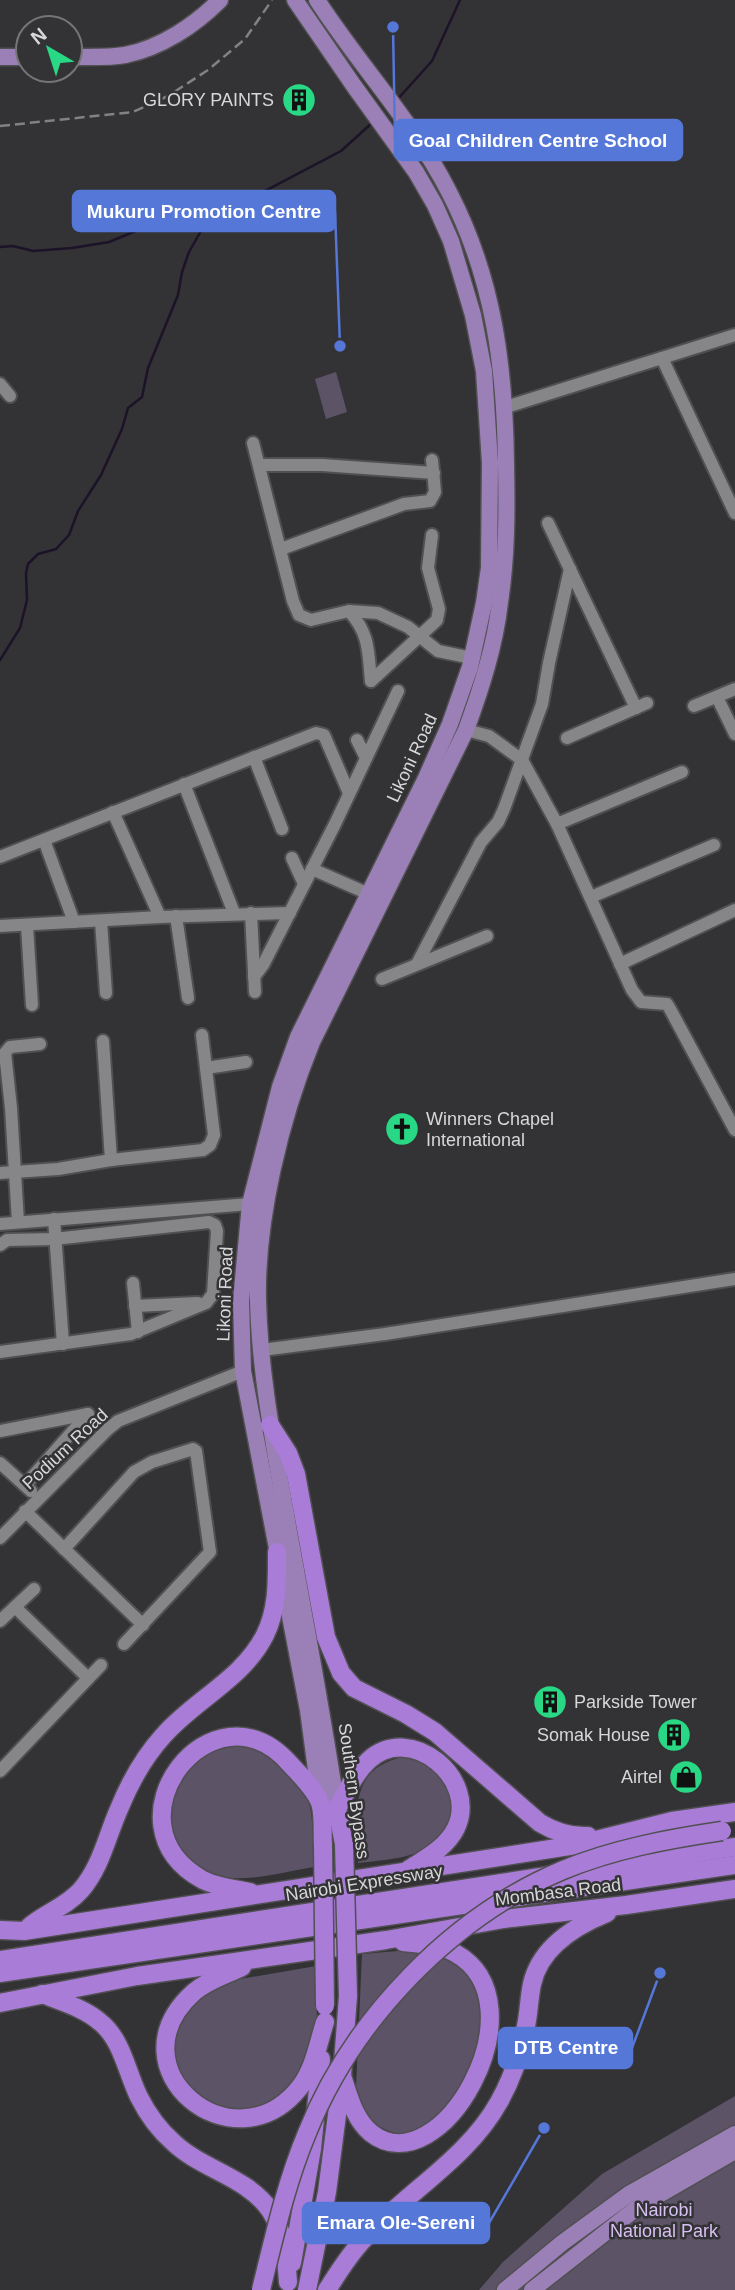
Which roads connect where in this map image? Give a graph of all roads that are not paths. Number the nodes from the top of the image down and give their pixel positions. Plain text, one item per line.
1 (220, 0) edge
2 (295, 0) edge
3 (317, 0) edge
4 (84, 56) edge
5 (735, 335) edge
6 (662, 358) junction
7 (0, 384) edge
8 (10, 396) dead end
9 (506, 407) junction
10 (253, 443) dead end
11 (259, 465) junction
12 (735, 513) edge
13 (548, 523) dead end
14 (432, 535) dead end
15 (281, 549) junction
16 (570, 569) junction
17 (349, 611) junction
18 (421, 637) junction
19 (472, 658) junction
20 (735, 690) edge
21 (398, 691) dead end
22 (717, 697) junction
23 (694, 706) dead end
24 (466, 730) junction
25 (735, 734) edge
26 (567, 738) dead end
27 (357, 740) dead end
28 (254, 757) junction
29 (366, 758) junction
30 (522, 760) junction
31 (682, 772) dead end
32 (184, 784) junction
33 (349, 793) junction
34 (113, 812) junction
35 (557, 824) junction
36 (282, 829) dead end
37 (44, 840) junction
38 (714, 845) dead end
39 (0, 857) edge
40 (292, 858) dead end
41 (312, 869) junction
42 (304, 884) junction
43 (369, 894) junction
44 (591, 897) junction
45 (735, 910) edge
46 (251, 913) junction
47 (290, 913) junction
48 (234, 914) junction
49 (176, 916) junction
50 (160, 917) junction
51 (101, 921) junction
52 (74, 922) junction
53 (0, 926) edge
54 (27, 926) junction
55 (487, 936) dead end
56 (418, 964) junction
57 (620, 964) junction
58 (254, 977) junction
59 (382, 979) dead end
60 (255, 992) dead end
61 (106, 993) dead end
62 (188, 998) dead end
63 (32, 1005) dead end
64 (202, 1035) dead end
65 (103, 1041) dead end
66 (40, 1044) dead end
67 (246, 1062) dead end
68 (206, 1068) junction
69 (4, 1083) edge
70 (734, 1123) edge
71 (111, 1160) junction
72 (0, 1173) edge
73 (16, 1173) junction
74 (258, 1204) junction
75 (54, 1219) junction
76 (18, 1222) junction
77 (0, 1224) edge
78 (54, 1239) junction
79 (0, 1245) edge
80 (735, 1279) edge
81 (133, 1283) dead end
82 (206, 1303) junction
83 (135, 1306) junction
84 (138, 1332) junction
85 (64, 1345) junction
86 (262, 1350) junction
87 (0, 1352) edge
88 (243, 1371) junction
89 (270, 1424) junction
90 (0, 1431) edge
91 (0, 1463) edge
92 (25, 1485) junction
93 (39, 1498) junction
94 (25, 1511) junction
95 (0, 1538) edge
96 (64, 1549) junction
97 (276, 1552) junction
98 (34, 1589) dead end
99 (15, 1607) junction
100 (0, 1621) edge
101 (143, 1625) junction
102 (124, 1643) dead end
103 (101, 1665) dead end
104 (88, 1678) junction
105 (0, 1771) edge
106 (328, 1806) junction
107 (735, 1812) edge
108 (729, 1829) edge
109 (616, 1834) junction
110 (735, 1847) edge
111 (735, 1865) edge
112 (402, 1873) junction
113 (735, 1889) edge
114 (264, 1894) junction
115 (626, 1905) junction
116 (0, 1930) edge
117 (24, 1931) junction
118 (386, 1940) junction
119 (261, 1958) junction
120 (0, 1960) edge
121 (0, 1973) edge
122 (42, 1994) junction
123 (0, 2003) edge
124 (325, 2014) junction
125 (342, 2076) junction
126 (735, 2134) edge
127 (735, 2151) edge
128 (287, 2286) edge
129 (261, 2290) edge
130 (307, 2290) edge
131 (327, 2290) edge
132 (505, 2290) edge
133 (532, 2290) edge

1 - 4 main road
2 - 19 main road, Likoni Road
3 - 9 main road, Likoni Road
5 - 6 street
6 - 9 street
6 - 12 street
7 - 8 street
9 - 24 main road, Likoni Road
10 - 11 street
11 - 15 street
11 - 15 street
13 - 16 street
14 - 18 street
15 - 17 street
16 - 26 street
16 - 30 street
17 - 18 street
17 - 18 street
18 - 19 street
19 - 43 main road, Likoni Road
20 - 22 street
21 - 29 street
22 - 23 street
22 - 25 street
24 - 30 street
24 - 74 main road, Likoni Road
27 - 29 street
28 - 32 street
28 - 33 street
28 - 36 street
29 - 33 street
30 - 35 street
30 - 56 street
31 - 35 street
32 - 34 street
32 - 48 street
33 - 41 street
34 - 37 street
34 - 50 street
35 - 44 street
37 - 39 street
37 - 52 street
38 - 44 street
40 - 42 street
41 - 42 street
41 - 43 street
42 - 47 street
43 - 74 main road, Likoni Road
44 - 57 street
45 - 57 street
46 - 47 street
46 - 48 street
46 - 58 street
47 - 58 street
48 - 49 street
49 - 50 street
49 - 62 street
50 - 51 street
51 - 52 street
51 - 61 street
52 - 54 street
53 - 54 street
54 - 63 street
55 - 56 street
56 - 59 street
57 - 70 street
58 - 60 street
64 - 68 street
65 - 71 street
66 - 69 street
67 - 68 street
68 - 71 street
69 - 73 street
71 - 73 street
72 - 73 street
73 - 76 street
74 - 75 street
74 - 86 main road, Likoni Road
74 - 88 main road, Likoni Road
75 - 76 street
75 - 78 street
76 - 77 street
78 - 79 street
78 - 82 street
78 - 85 street
80 - 86 street
81 - 83 street
82 - 83 street
82 - 84 street
83 - 84 street
84 - 85 street
85 - 87 street
86 - 89 main road, Likoni Road
88 - 93 street, Podium Road
88 - 97 main road, Likoni Road
89 - 106 main road, Southern Bypass
89 - 109 highway
90 - 92 street
91 - 92 street
92 - 93 street
93 - 94 street, Podium Road
94 - 95 street, Podium Road
94 - 96 street
96 - 101 street
96 - 101 street
97 - 106 main road, Southern Bypass
97 - 117 highway
98 - 99 street
99 - 100 street
99 - 104 street
101 - 102 street
103 - 104 street
104 - 105 street
106 - 112 highway
106 - 114 highway
106 - 124 highway, Southern Bypass, bridge
106 - 125 highway, Southern Bypass, bridge
107 - 109 highway
108 - 129 highway, bridge
109 - 112 highway
110 - 120 highway, Nairobi Expressway
111 - 121 highway, Nairobi Expressway
112 - 114 highway
113 - 115 highway, Mombasa Road
114 - 117 highway
115 - 118 highway, Mombasa Road
115 - 131 highway
116 - 117 highway
118 - 119 highway
118 - 125 highway
119 - 122 highway
119 - 124 highway
122 - 123 highway
122 - 128 highway
124 - 128 highway, Southern Bypass
125 - 130 highway, Southern Bypass
126 - 132 main road
127 - 133 main road

